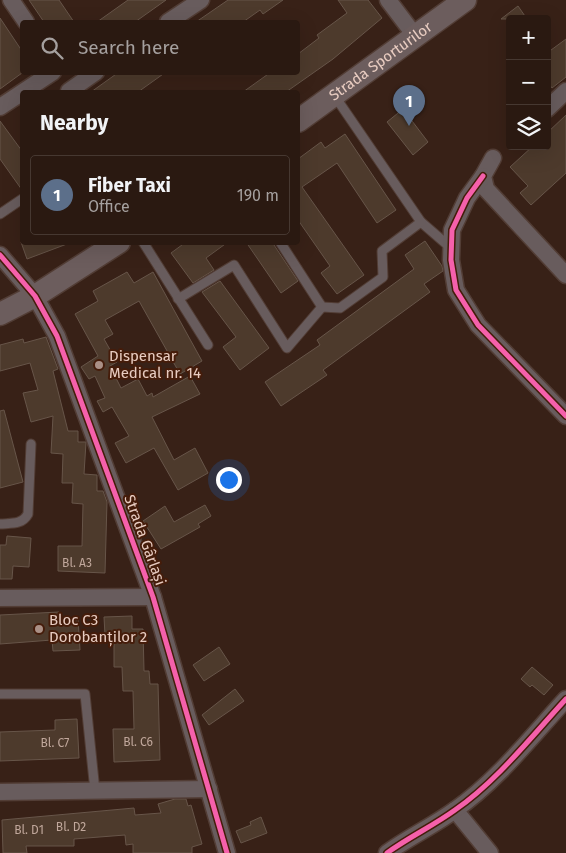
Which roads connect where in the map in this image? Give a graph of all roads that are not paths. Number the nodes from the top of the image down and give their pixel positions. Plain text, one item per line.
1 (11, 0) edge
2 (201, 0) edge
3 (388, 0) edge
4 (465, 0) edge
5 (25, 20) edge
6 (171, 20) edge
7 (416, 37) junction
8 (48, 75) edge
9 (60, 75) edge
10 (92, 75) edge
11 (26, 90) edge
12 (69, 90) edge
13 (73, 90) edge
14 (566, 91) edge
15 (20, 94) edge
16 (334, 95) junction
17 (551, 106) edge
18 (0, 107) edge
19 (300, 120) edge
20 (493, 158) dead end
21 (483, 176) junction
22 (20, 200) edge
23 (0, 214) edge
24 (422, 222) junction
25 (114, 245) edge
26 (146, 245) edge
27 (282, 245) edge
28 (451, 249) junction
29 (0, 255) edge
30 (566, 275) edge
31 (35, 296) junction
32 (178, 299) junction
33 (322, 307) junction
34 (0, 314) edge
35 (208, 345) dead end
36 (566, 416) edge
37 (31, 444) dead end
38 (0, 524) edge
39 (153, 597) junction
40 (0, 598) edge
41 (0, 694) edge
42 (566, 699) edge
43 (209, 789) junction
44 (95, 791) junction
45 (0, 792) edge
46 (455, 810) junction
47 (227, 853) edge
48 (387, 853) edge
49 (490, 853) edge

1 - 5 street
2 - 6 street
3 - 7 street
4 - 7 main road, Strada Sporturilor
7 - 16 main road, Strada Sporturilor
8 - 11 street
9 - 12 street
10 - 13 street
14 - 17 street
15 - 18 street
16 - 19 main road, Strada Sporturilor
16 - 24 lane
20 - 21 street
21 - 28 street
21 - 30 street
22 - 23 lane
24 - 28 lane
24 - 33 lane
25 - 31 main road
26 - 32 lane
27 - 33 lane
28 - 36 street
29 - 31 street, Strada Gârlași
31 - 34 main road
31 - 39 street, Strada Gârlași
32 - 33 lane
32 - 35 lane
37 - 38 lane
39 - 40 street
39 - 43 street, Strada Gârlași
41 - 44 lane
42 - 46 street
43 - 44 street
43 - 47 street, Strada Gârlași
44 - 45 street
46 - 48 street
46 - 49 street

